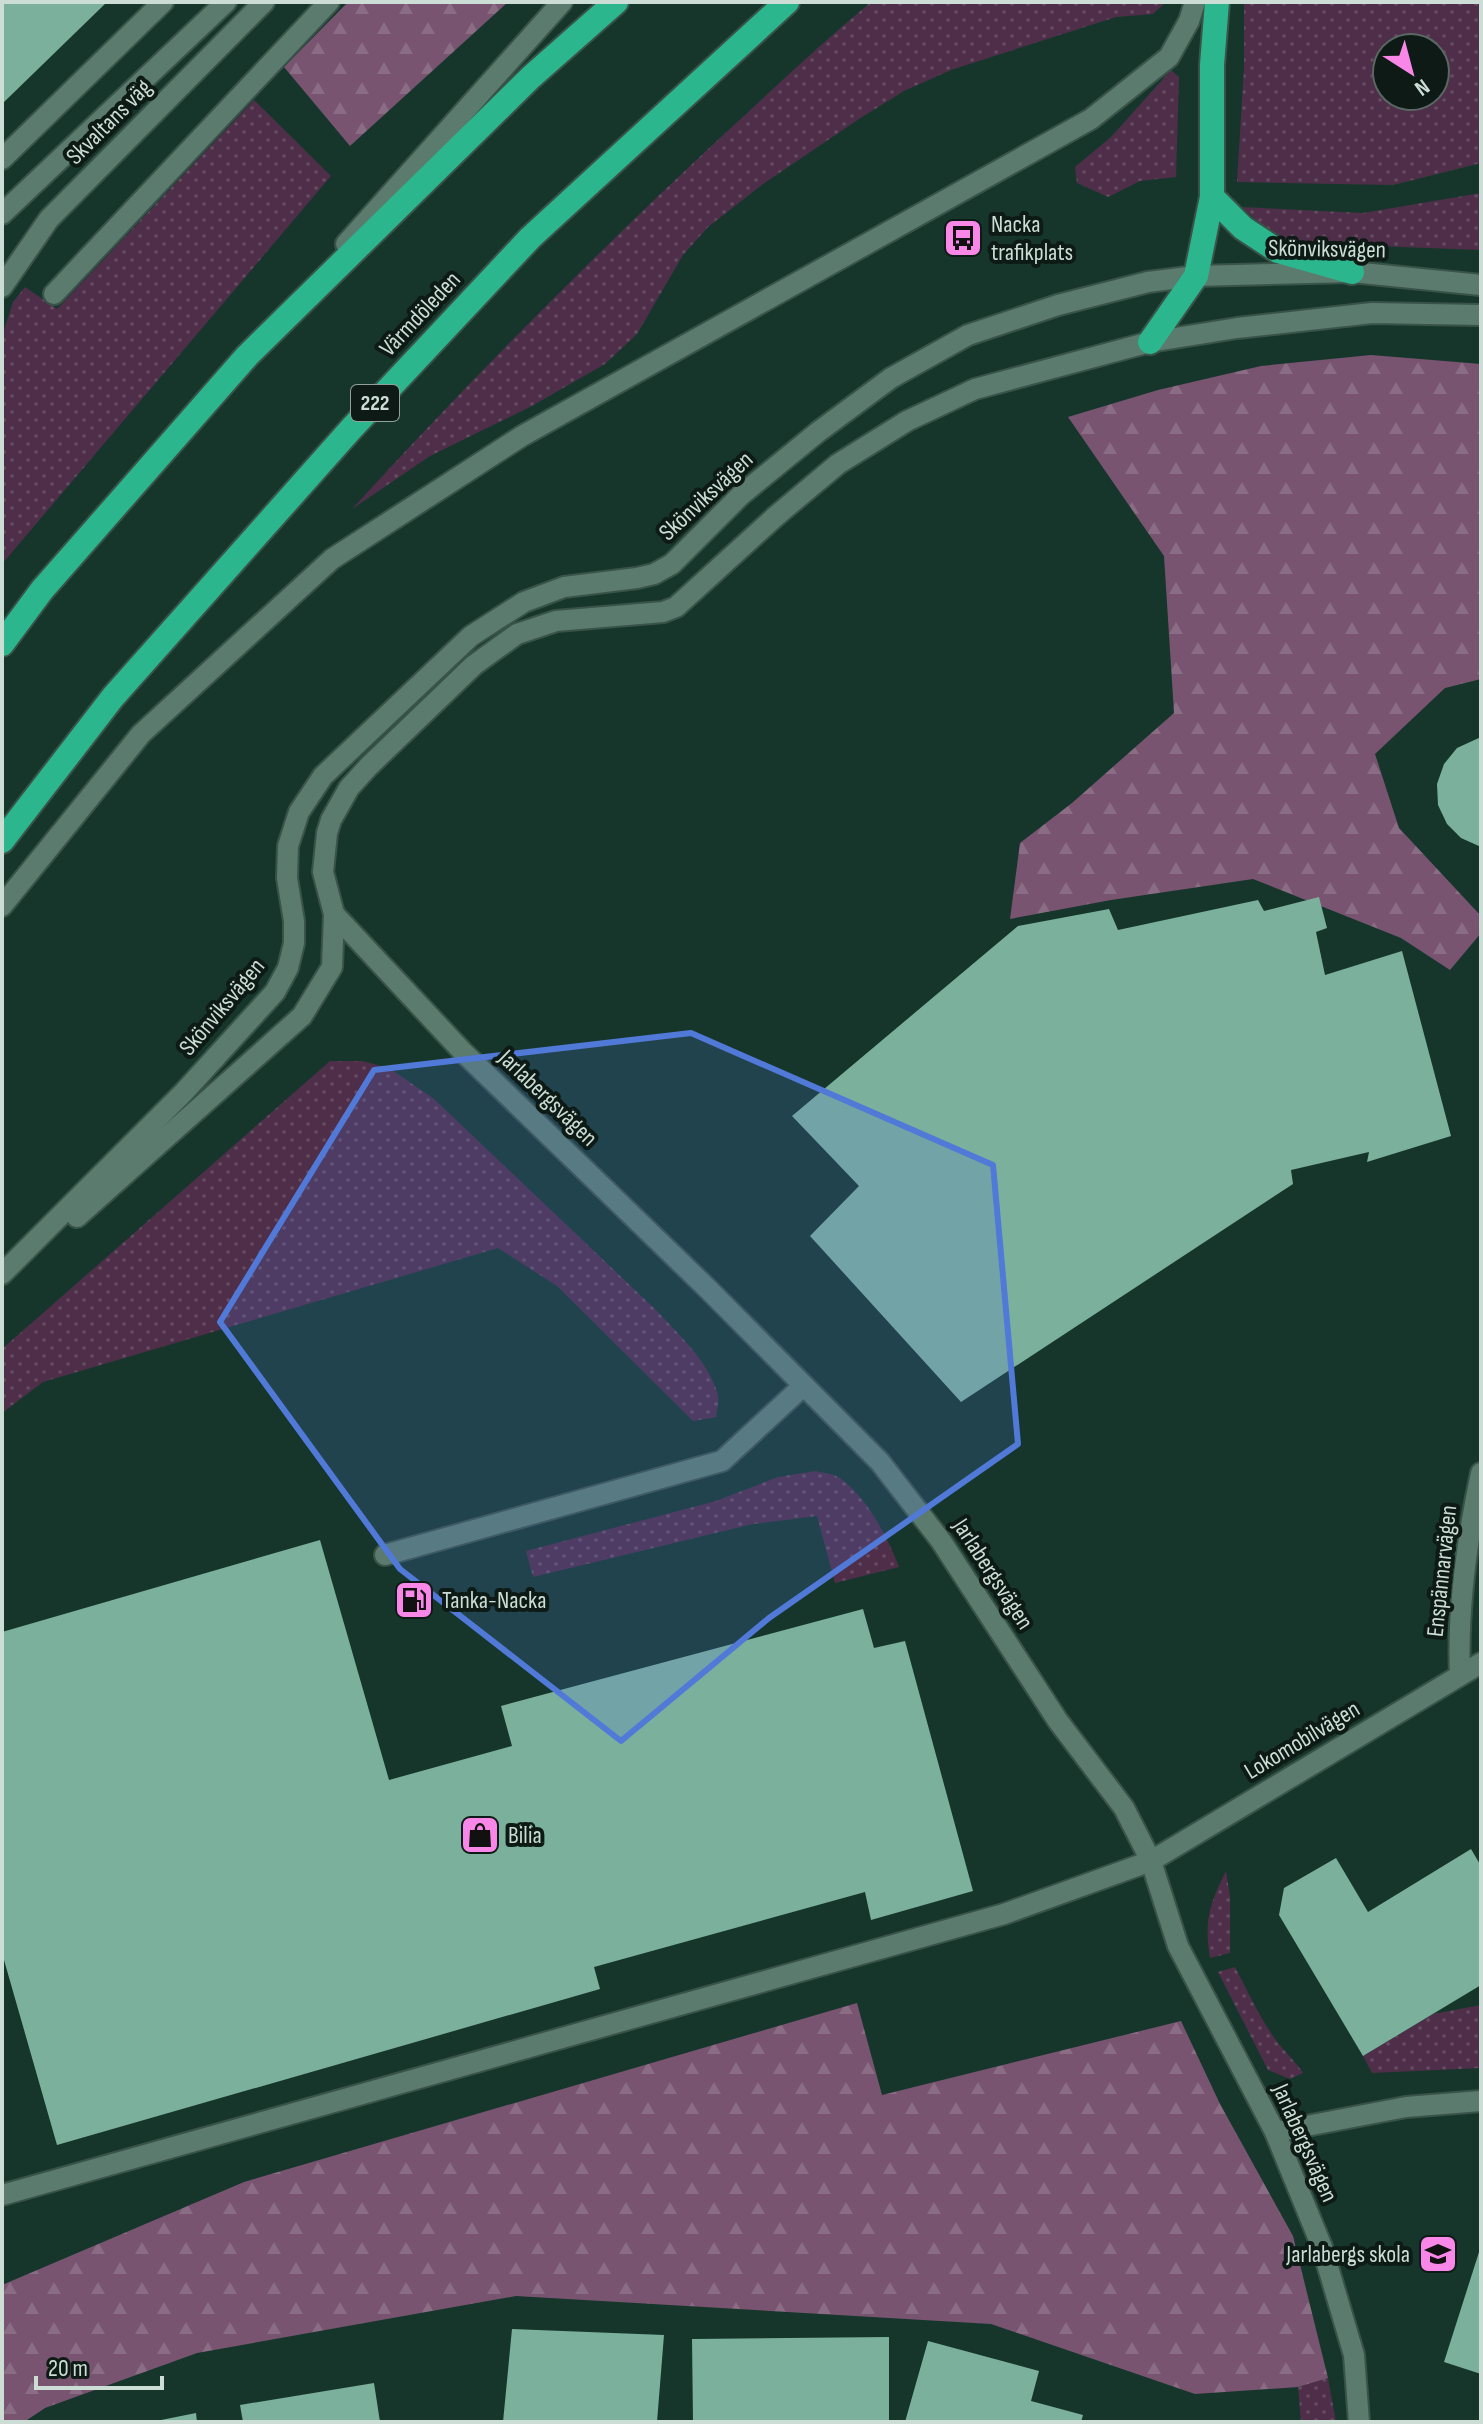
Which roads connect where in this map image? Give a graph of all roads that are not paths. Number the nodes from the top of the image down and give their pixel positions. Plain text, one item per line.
1 (163, 2) edge
2 (226, 2) edge
3 (264, 2) edge
4 (329, 2) edge
5 (562, 2) edge
6 (616, 2) edge
7 (787, 2) edge
8 (1195, 2) edge
9 (1217, 2) edge
10 (2, 159) edge
11 (1212, 197) junction
12 (2, 214) edge
13 (1352, 272) junction
14 (1196, 276) junction
15 (1481, 285) edge
16 (2, 287) edge
17 (54, 294) dead end
18 (1481, 315) edge
19 (1150, 342) junction
20 (247, 356) junction
21 (2, 644) edge
22 (2, 841) edge
23 (2, 906) edge
24 (334, 914) junction
25 (2, 1274) edge
26 (2, 1283) edge
27 (802, 1387) junction
28 (1481, 1473) edge
29 (385, 1555) dead end
30 (1481, 1663) edge
31 (1460, 1675) junction
32 (1151, 1861) junction
33 (1481, 2101) edge
34 (1275, 2132) junction
35 (2, 2195) edge
36 (1359, 2422) edge

1 - 10 street
2 - 12 street, Skvaltans väg
3 - 16 street, Skvaltans väg
4 - 17 street
5 - 20 street
6 - 20 highway
7 - 22 highway, Värmdöleden / 222
8 - 23 street
9 - 11 highway
11 - 13 highway
11 - 14 highway
13 - 14 street, Skönviksvägen
13 - 15 street, Skönviksvägen
14 - 19 highway
14 - 25 street, Skönviksvägen
18 - 19 street
19 - 24 street
20 - 21 highway
24 - 26 street
24 - 27 street, Jarlabergsvägen
27 - 29 street
27 - 32 street, Jarlabergsvägen
28 - 31 street, Enspännarvägen
30 - 31 street, Lokomobilvägen
31 - 32 street, Lokomobilvägen
32 - 34 street, Jarlabergsvägen
32 - 35 street, Lokomobilvägen
33 - 34 street
34 - 36 street, Jarlabergsvägen

